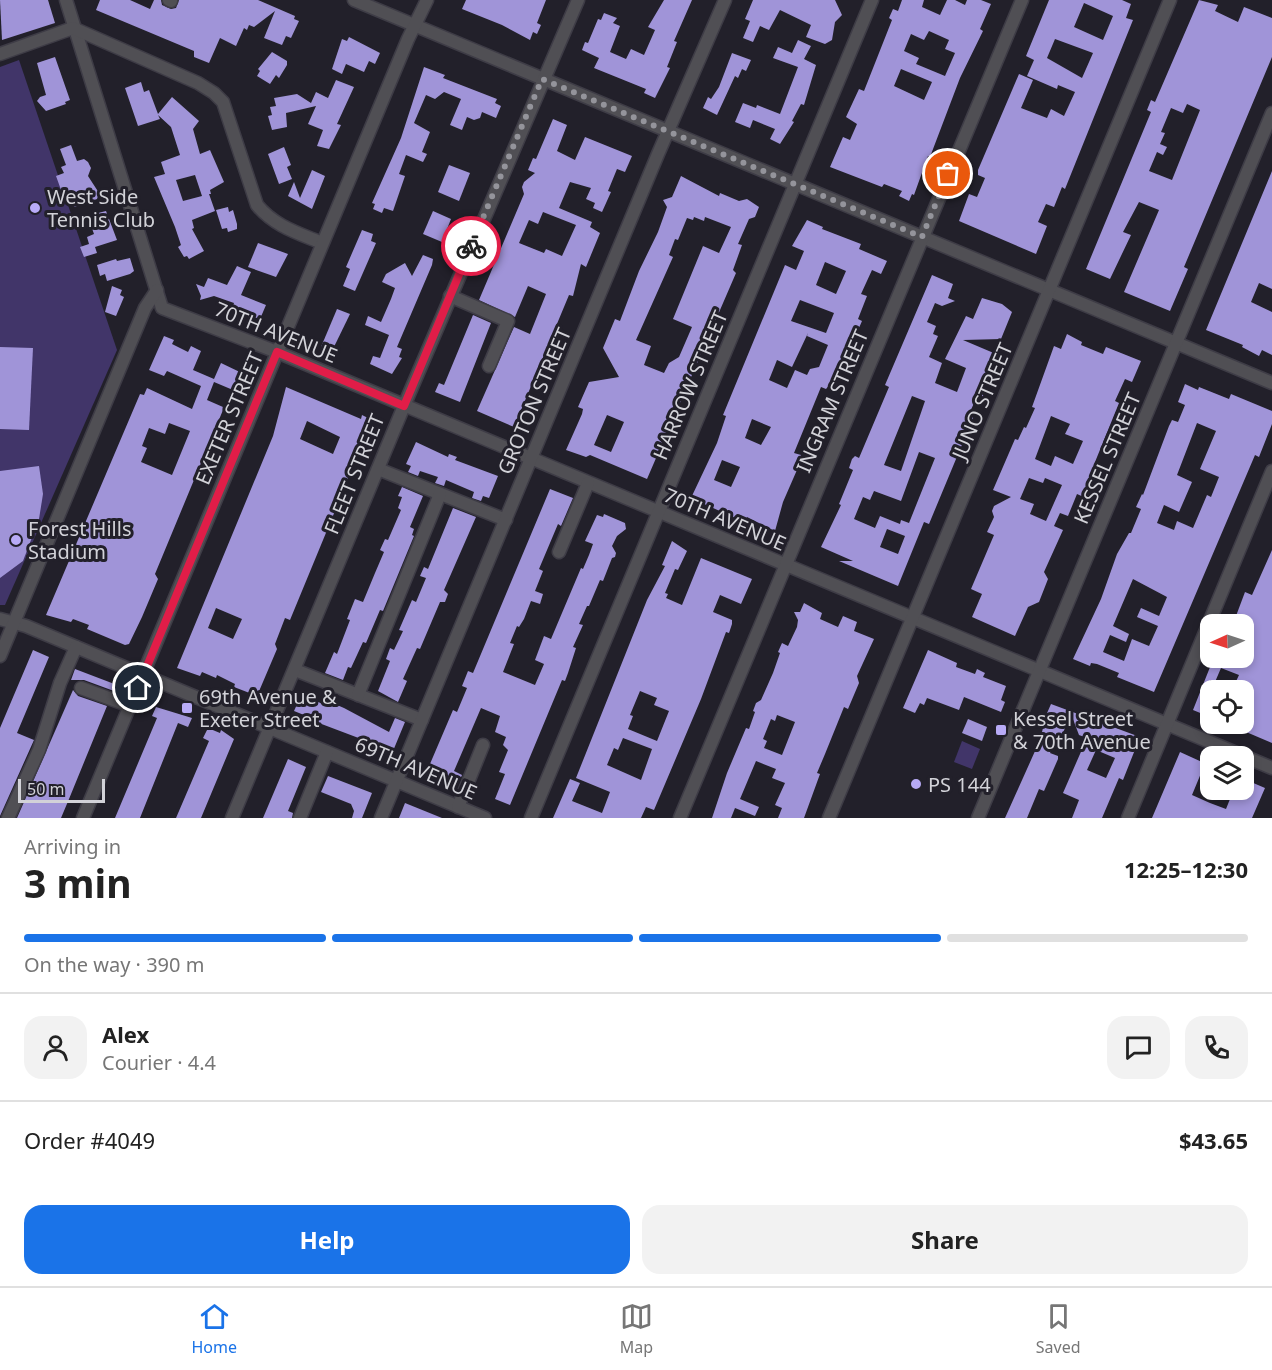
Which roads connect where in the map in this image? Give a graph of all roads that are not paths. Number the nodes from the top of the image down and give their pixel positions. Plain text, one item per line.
1 (66, 0) edge
2 (354, 0) edge
3 (427, 0) edge
4 (578, 0) edge
5 (725, 0) edge
6 (872, 0) edge
7 (1022, 0) edge
8 (1170, 0) edge
9 (413, 25) junction
10 (73, 28) junction
11 (0, 54) edge
12 (542, 79) junction
13 (1272, 113) edge
14 (667, 131) junction
15 (795, 184) junction
16 (922, 237) junction
17 (322, 243) junction
18 (157, 290) junction
19 (1049, 290) junction
20 (450, 296) junction
21 (1176, 343) junction
22 (277, 352) junction
23 (489, 366) dead end
24 (1272, 383) edge
25 (404, 406) junction
26 (531, 459) junction
27 (378, 469) junction
28 (1272, 471) edge
29 (588, 483) junction
30 (440, 494) junction
31 (658, 512) junction
32 (506, 520) junction
33 (560, 552) dead end
34 (785, 565) junction
35 (913, 617) junction
36 (0, 619) edge
37 (15, 621) junction
38 (76, 647) junction
39 (0, 656) edge
40 (295, 670) junction
41 (1040, 670) junction
42 (143, 675) junction
43 (81, 688) dead end
44 (358, 695) junction
45 (130, 706) junction
46 (422, 720) junction
47 (1167, 724) junction
48 (270, 728) junction
49 (483, 745) dead end
50 (327, 752) junction
51 (1272, 768) edge
52 (397, 781) junction
53 (458, 807) junction
54 (6, 815) edge
55 (83, 818) edge
56 (232, 818) edge
57 (300, 818) edge
58 (381, 818) edge
59 (485, 818) edge
60 (531, 818) edge
61 (680, 818) edge
62 (829, 818) edge
63 (978, 818) edge
64 (1128, 818) edge

1 - 10 street
2 - 9 street
3 - 9 street, EXETER STREET
4 - 12 street, FLEET STREET
5 - 14 street, GROTON STREET
6 - 15 street, HARROW STREET
7 - 16 street, INGRAM STREET
8 - 19 street, JUNO STREET
9 - 12 street
9 - 17 street, EXETER STREET
10 - 11 street
10 - 17 street
10 - 18 street
12 - 14 street
12 - 20 street, FLEET STREET
13 - 21 street, KESSEL STREET
14 - 15 street
14 - 26 street, GROTON STREET
15 - 16 street
15 - 31 street, HARROW STREET
16 - 19 street
16 - 34 street, INGRAM STREET
17 - 22 street, EXETER STREET
18 - 22 street, 70TH AVENUE
18 - 37 street
19 - 21 street
19 - 35 street, JUNO STREET
20 - 23 street
20 - 25 street, FLEET STREET
21 - 24 street
21 - 41 street, KESSEL STREET
22 - 25 street, 70TH AVENUE
22 - 42 street, EXETER STREET
25 - 26 street, 70TH AVENUE
25 - 27 street, FLEET STREET
26 - 29 street, 70TH AVENUE
26 - 32 street, GROTON STREET
27 - 30 street
27 - 40 street, FLEET STREET
28 - 47 street
29 - 31 street, 70TH AVENUE
29 - 33 street
30 - 32 street
30 - 44 street
31 - 34 street, 70TH AVENUE
31 - 60 street, HARROW STREET
32 - 46 street, GROTON STREET
34 - 35 street, 70TH AVENUE
34 - 61 street, INGRAM STREET
35 - 41 street, 70TH AVENUE
35 - 62 street, JUNO STREET
36 - 37 street, 69TH AVENUE
37 - 38 street, 69TH AVENUE
37 - 39 street
38 - 42 street, 69TH AVENUE
38 - 54 street
40 - 44 street
40 - 48 street, FLEET STREET
41 - 47 street, 70TH AVENUE
41 - 63 street, KESSEL STREET
42 - 45 street, EXETER STREET
42 - 48 street, 69TH AVENUE
43 - 45 street
44 - 46 street
45 - 55 street, EXETER STREET
46 - 52 street, GROTON STREET
47 - 51 street, 70TH AVENUE
47 - 64 street
48 - 50 street, 69TH AVENUE
48 - 56 street, FLEET STREET
49 - 53 street
50 - 52 street, 69TH AVENUE
50 - 57 street
52 - 53 street, 69TH AVENUE
52 - 58 street, GROTON STREET
53 - 59 street, 69TH AVENUE

